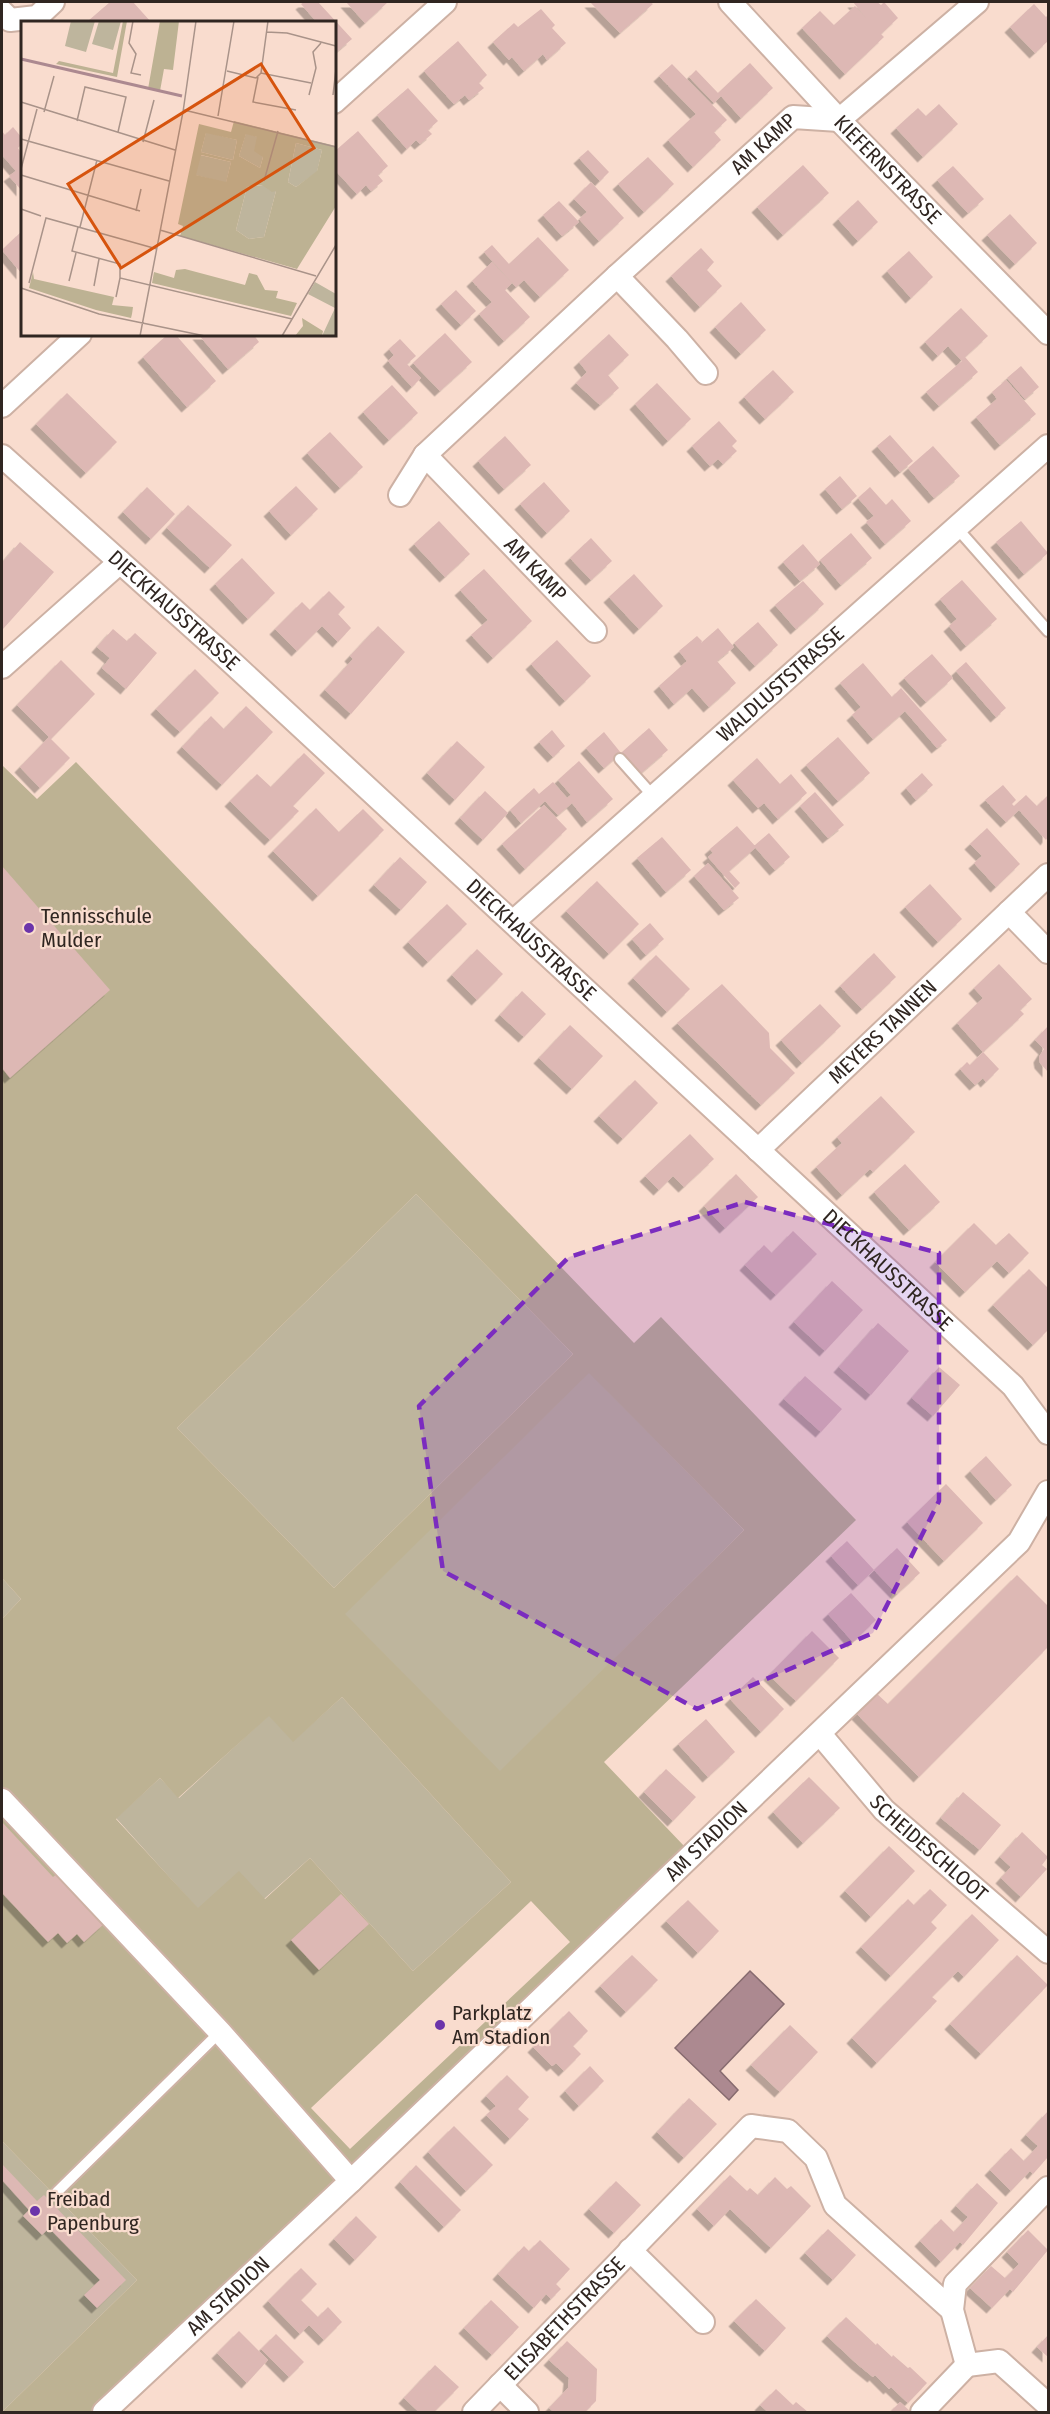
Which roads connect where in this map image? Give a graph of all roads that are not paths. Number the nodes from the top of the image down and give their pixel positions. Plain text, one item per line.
1 (53, 2) edge
2 (446, 2) edge
3 (730, 2) edge
4 (977, 2) edge
5 (2, 12) edge
6 (336, 100) edge
7 (839, 120) junction
8 (617, 276) junction
9 (1048, 333) edge
10 (78, 336) edge
11 (706, 373) dead end
12 (2, 405) edge
13 (1048, 446) edge
14 (425, 455) junction
15 (2, 456) edge
16 (400, 495) dead end
17 (956, 527) junction
18 (120, 562) junction
19 (1048, 631) edge
20 (595, 632) dead end
21 (2, 667) edge
22 (620, 759) dead end
23 (653, 796) junction
24 (1048, 875) edge
25 (1009, 912) junction
26 (513, 922) junction
27 (1048, 952) edge
28 (758, 1150) junction
29 (1048, 1433) edge
30 (1048, 1492) edge
31 (820, 1734) junction
32 (2, 1800) edge
33 (1048, 1952) edge
34 (220, 2032) junction
35 (351, 2181) junction
36 (1048, 2188) edge
37 (57, 2192) dead end
38 (630, 2250) junction
39 (952, 2310) junction
40 (703, 2322) dead end
41 (967, 2365) junction
42 (500, 2385) junction
43 (1048, 2405) edge
44 (105, 2412) edge
45 (474, 2412) edge
46 (527, 2412) edge
47 (922, 2412) edge

1 - 5 street
2 - 6 street
3 - 7 street, KIEFERNSTRASSE
4 - 7 street
7 - 8 street, AM KAMP
7 - 9 street, KIEFERNSTRASSE
8 - 11 street
8 - 14 street, AM KAMP
10 - 12 street
13 - 17 street, WALDLUSTSTRASSE
14 - 16 street, AM KAMP
14 - 20 street, AM KAMP
15 - 18 street, DIECKHAUSSTRASSE
17 - 19 lane
17 - 23 street, WALDLUSTSTRASSE
18 - 21 street
18 - 26 street, DIECKHAUSSTRASSE
22 - 23 lane
23 - 26 street, WALDLUSTSTRASSE
24 - 25 street, MEYERS TANNEN
25 - 27 street
25 - 28 street, MEYERS TANNEN
26 - 28 street, DIECKHAUSSTRASSE
28 - 29 street, DIECKHAUSSTRASSE
30 - 31 street, AM STADION
31 - 33 street, SCHEIDESCHLOOT
31 - 35 street, AM STADION
32 - 34 street
34 - 35 street
34 - 37 lane
35 - 44 street, AM STADION
36 - 39 street
38 - 39 street, ELISABETHSTRASSE
38 - 40 street, ELISABETHSTRASSE
38 - 42 street, ELISABETHSTRASSE
39 - 41 street
41 - 43 street
41 - 47 street
42 - 45 street, ELISABETHSTRASSE
42 - 46 street, ELISABETHSTRASSE

